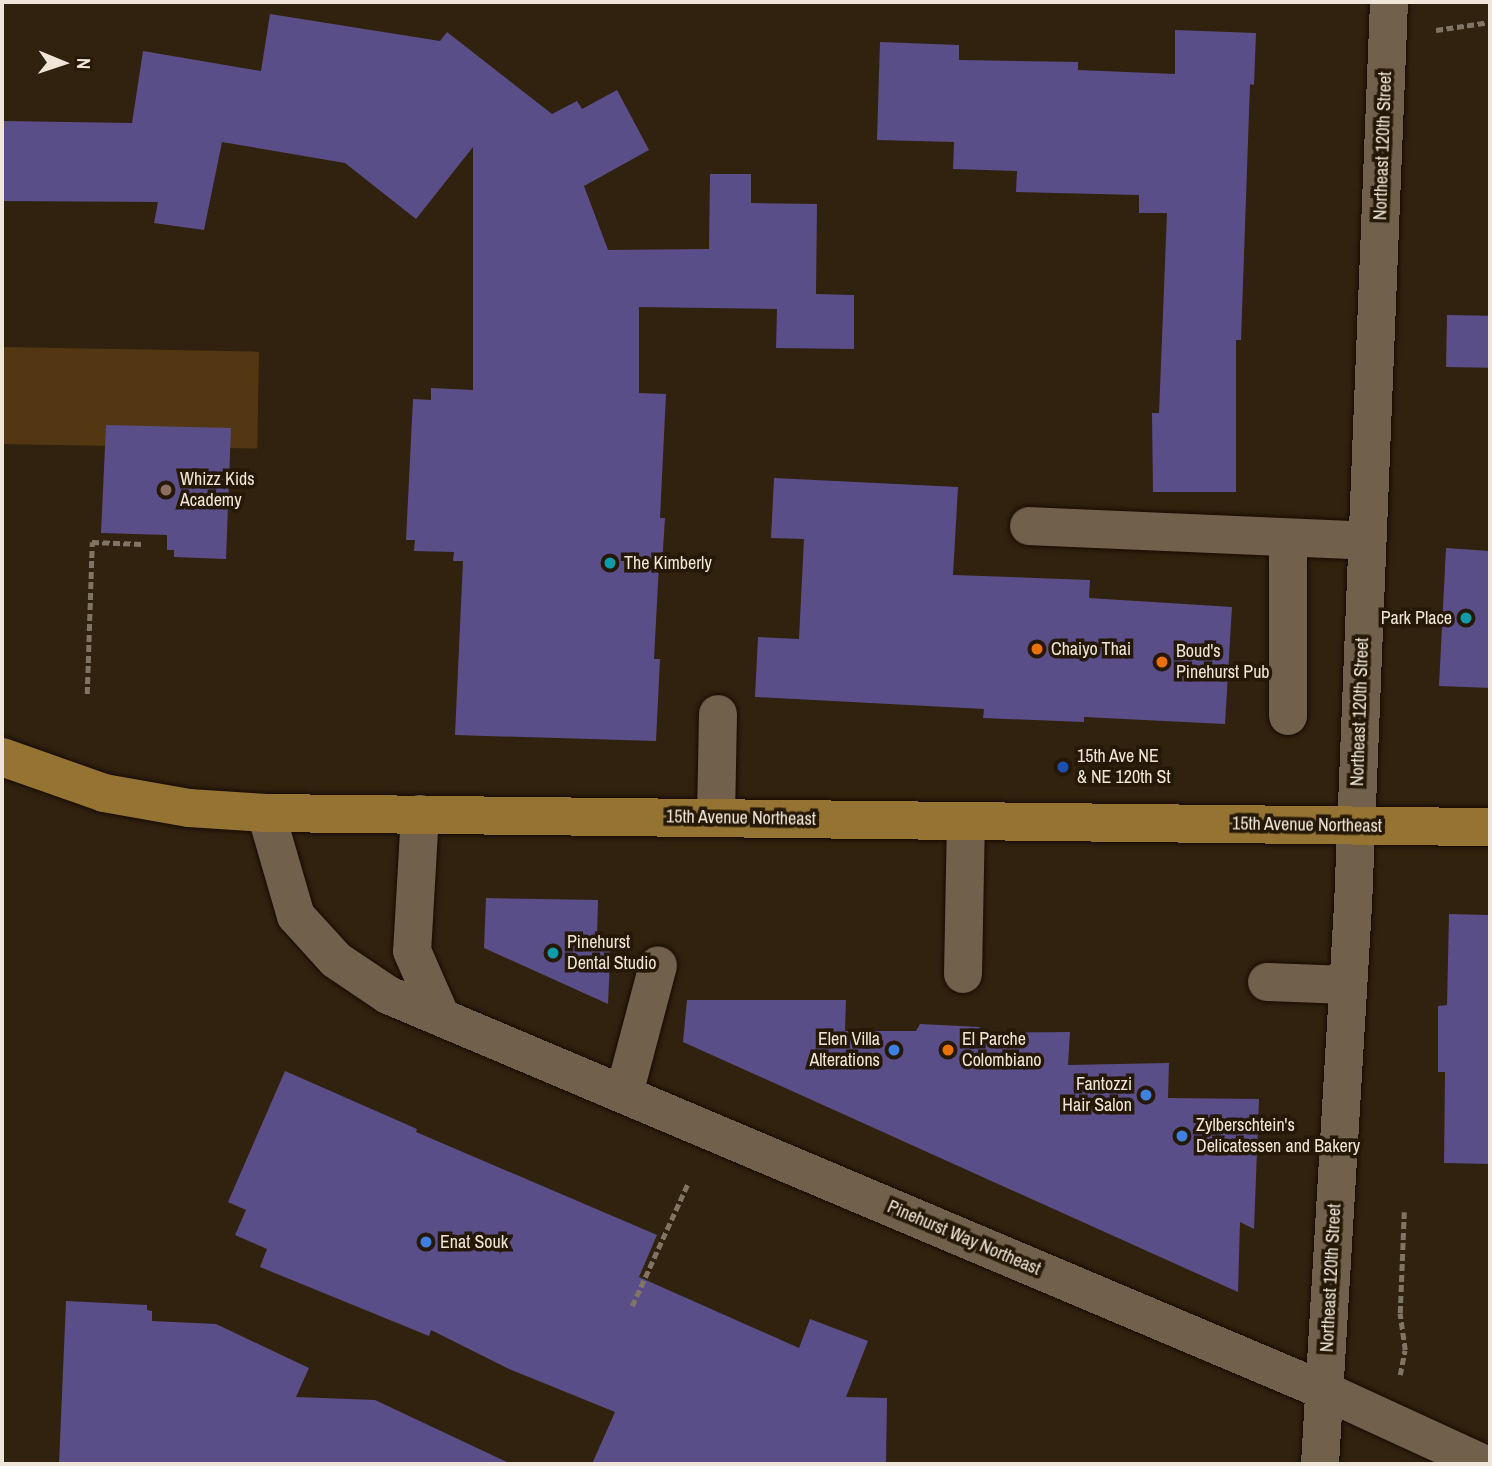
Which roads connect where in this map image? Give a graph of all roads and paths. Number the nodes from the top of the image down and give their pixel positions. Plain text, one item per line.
1 (1389, 2) edge
2 (1490, 22) edge
3 (1432, 38) dead end
4 (1029, 526) dead end
5 (1288, 538) junction
6 (1367, 541) junction
7 (143, 544) dead end
8 (88, 694) dead end
9 (718, 714) dead end
10 (1288, 716) dead end
11 (7, 766) edge
12 (266, 813) junction
13 (420, 814) junction
14 (716, 818) junction
15 (966, 821) junction
16 (1356, 825) junction
17 (1490, 827) edge
18 (658, 965) dead end
19 (964, 974) dead end
20 (1267, 982) dead end
21 (1348, 985) junction
22 (441, 1017) junction
23 (624, 1094) junction
24 (688, 1183) dead end
25 (1405, 1212) dead end
26 (632, 1306) dead end
27 (1398, 1379) dead end
28 (1325, 1391) junction
29 (1320, 1464) edge
30 (1484, 1464) edge

1 - 6 street, Northeast 120th Street
2 - 3 path
4 - 5 street
5 - 6 street
5 - 10 street
6 - 16 street, Northeast 120th Street
7 - 8 path
9 - 14 street
11 - 12 main road, 15th Avenue Northeast
12 - 13 main road, 15th Avenue Northeast
12 - 22 street, Pinehurst Way Northeast
13 - 14 main road, 15th Avenue Northeast
13 - 22 street
14 - 15 main road, 15th Avenue Northeast
15 - 16 main road, 15th Avenue Northeast
15 - 19 street
16 - 17 main road, 15th Avenue Northeast
16 - 21 street, Northeast 120th Street
18 - 23 street
20 - 21 street
21 - 28 street, Northeast 120th Street
22 - 23 street, Pinehurst Way Northeast
23 - 28 street, Pinehurst Way Northeast
24 - 26 path
25 - 27 path
28 - 29 street, Northeast 120th Street
28 - 30 street, Pinehurst Way Northeast

